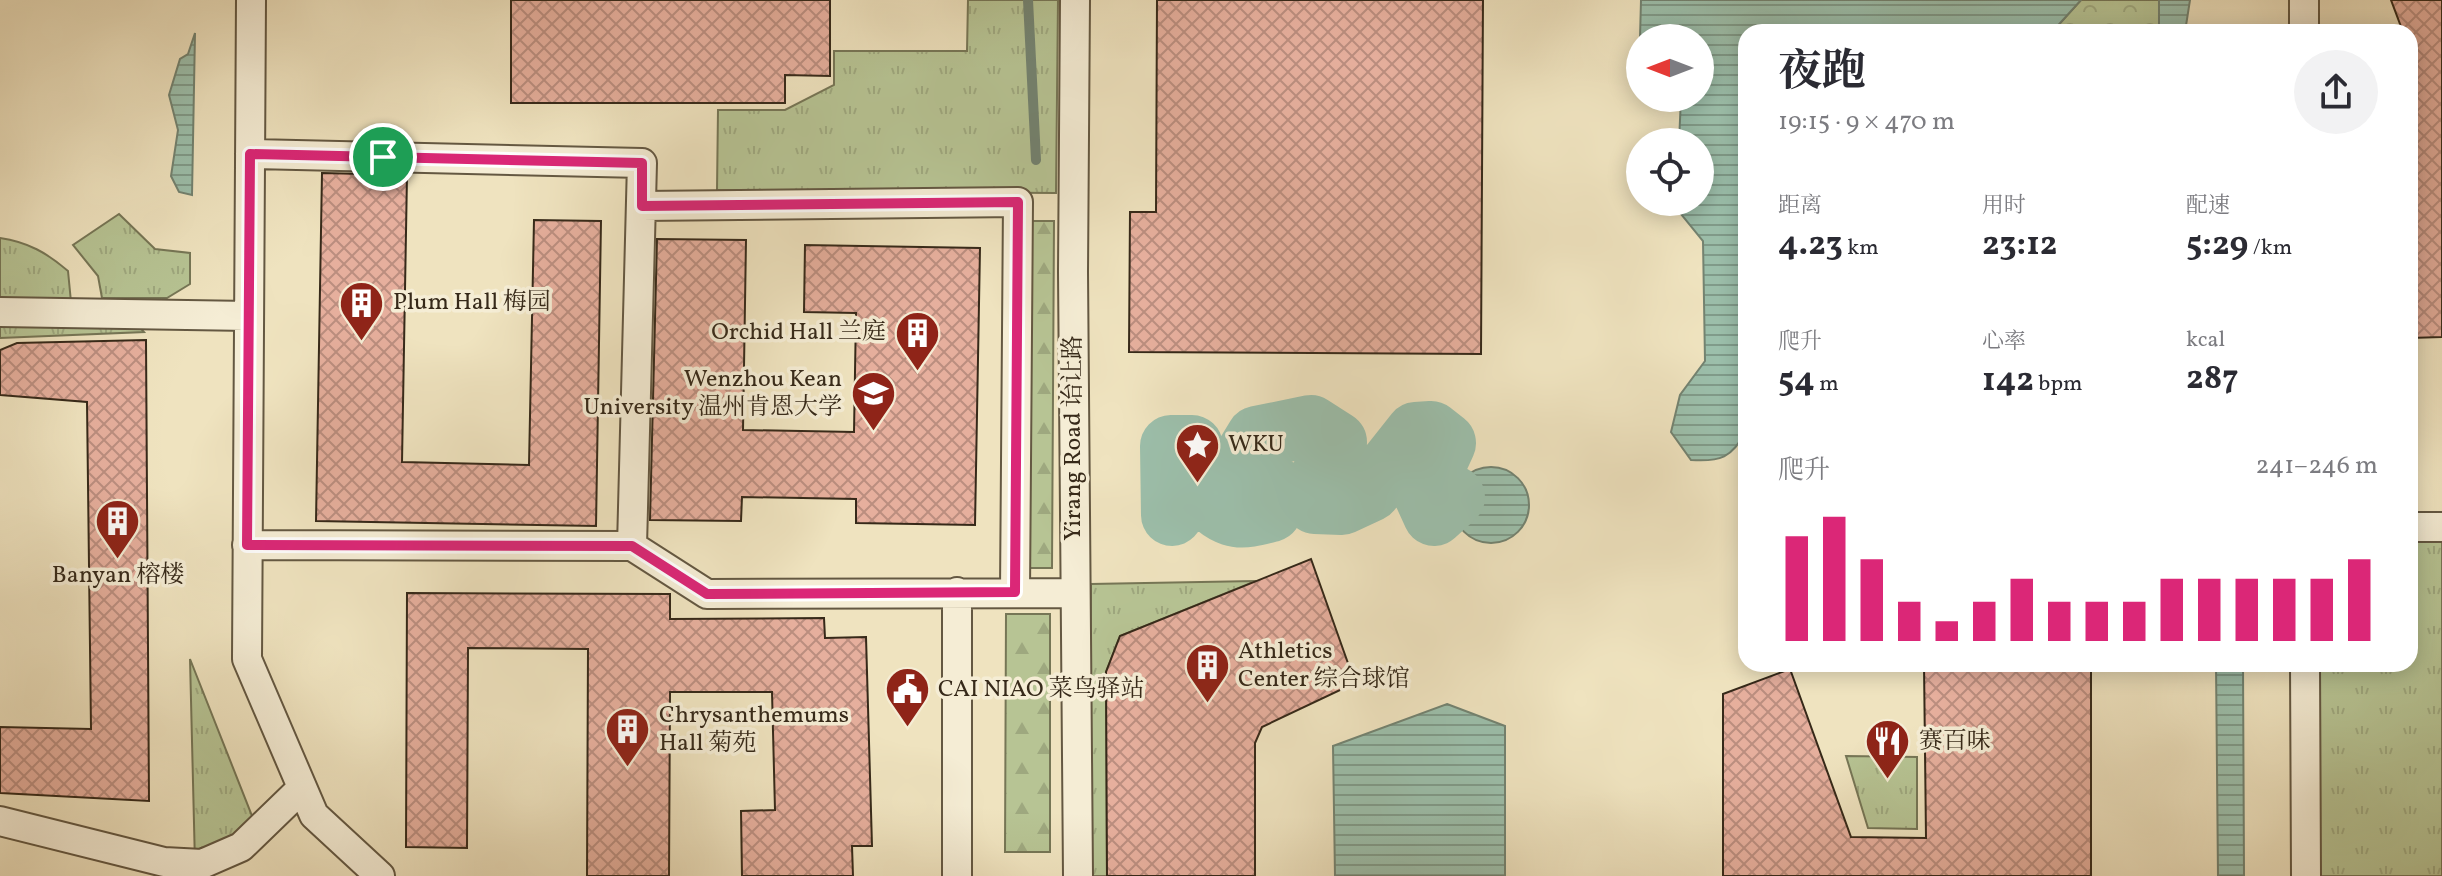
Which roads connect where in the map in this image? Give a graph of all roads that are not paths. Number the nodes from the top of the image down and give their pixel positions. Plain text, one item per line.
1 (251, 0) edge
2 (1075, 0) edge
3 (2304, 0) edge
4 (2304, 24) edge
5 (250, 154) junction
6 (642, 206) junction
7 (0, 312) edge
8 (249, 316) junction
9 (2418, 527) edge
10 (2442, 527) edge
11 (247, 545) junction
12 (632, 546) junction
13 (957, 592) junction
14 (1015, 592) junction
15 (1075, 593) junction
16 (2305, 672) edge
17 (302, 788) junction
18 (0, 821) edge
19 (380, 876) edge
20 (957, 876) edge
21 (1078, 876) edge
22 (2306, 876) edge

1 - 5 street
2 - 15 street, Yirang Road 诒让路
3 - 4 street
5 - 6 street
5 - 8 street
6 - 12 street
6 - 14 street
7 - 8 street
8 - 11 street
9 - 10 street
11 - 12 street
11 - 17 street
12 - 13 street
13 - 14 street
13 - 20 street
14 - 15 street
15 - 21 street, Yirang Road 诒让路
16 - 22 street
17 - 18 street
17 - 19 street

